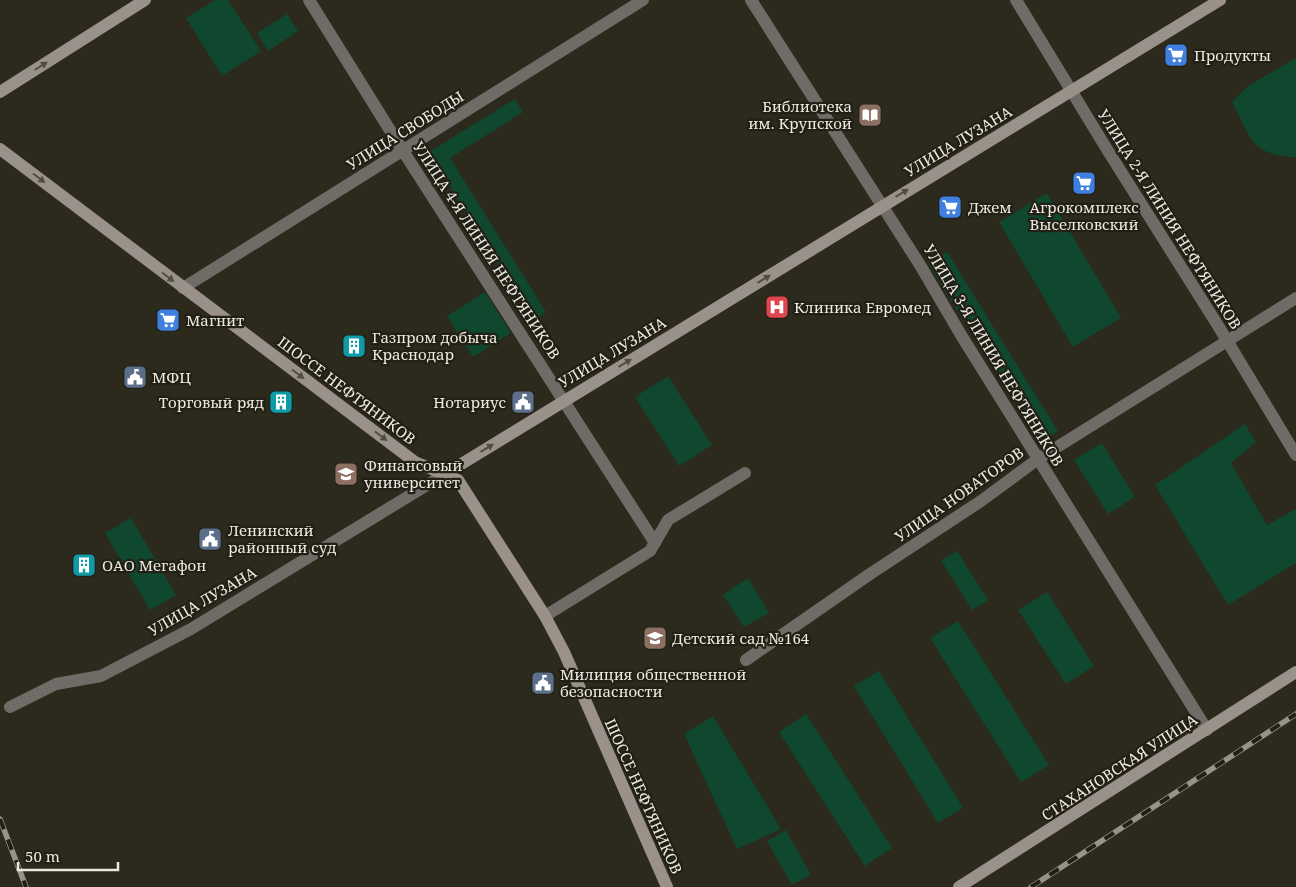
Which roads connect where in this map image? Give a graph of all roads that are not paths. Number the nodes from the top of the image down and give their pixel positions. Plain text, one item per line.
1 (145, 0) edge
2 (309, 0) edge
3 (643, 0) edge
4 (751, 0) edge
5 (1016, 0) edge
6 (1220, 0) edge
7 (0, 92) edge
8 (1072, 92) junction
9 (0, 148) edge
10 (403, 151) junction
11 (881, 206) junction
12 (183, 288) junction
13 (1296, 298) edge
14 (1228, 341) junction
15 (564, 401) junction
16 (1296, 455) edge
17 (1038, 459) junction
18 (745, 473) dead end
19 (445, 474) junction
20 (655, 543) junction
21 (545, 616) junction
22 (746, 660) dead end
23 (1296, 672) edge
24 (10, 707) dead end
25 (1207, 730) junction
26 (667, 887) edge
27 (959, 887) edge

7 -> 1 main road
2 - 10 street, УЛИЦА 4-Я ЛИНИЯ НЕФТЯНИКОВ
3 - 10 street, УЛИЦА СВОБОДЫ
4 - 11 street, УЛИЦА 3-Я ЛИНИЯ НЕФТЯНИКОВ
5 - 8 street, УЛИЦА 2-Я ЛИНИЯ НЕФТЯНИКОВ
6 - 8 main road, УЛИЦА ЛУЗАНА
11 -> 8 main road, УЛИЦА ЛУЗАНА
8 - 14 street, УЛИЦА 2-Я ЛИНИЯ НЕФТЯНИКОВ
9 -> 12 main road, ШОССЕ НЕФТЯНИКОВ
10 - 12 street, УЛИЦА СВОБОДЫ
10 - 15 street, УЛИЦА 4-Я ЛИНИЯ НЕФТЯНИКОВ
15 -> 11 main road, УЛИЦА ЛУЗАНА
11 - 17 street, УЛИЦА 3-Я ЛИНИЯ НЕФТЯНИКОВ
12 -> 19 main road, ШОССЕ НЕФТЯНИКОВ
13 - 14 street, УЛИЦА НОВАТОРОВ
14 - 16 street, УЛИЦА 2-Я ЛИНИЯ НЕФТЯНИКОВ
14 - 17 street, УЛИЦА НОВАТОРОВ
19 -> 15 main road, УЛИЦА ЛУЗАНА
15 - 20 street, УЛИЦА 4-Я ЛИНИЯ НЕФТЯНИКОВ
17 - 22 street, УЛИЦА НОВАТОРОВ
17 - 25 street, УЛИЦА 3-Я ЛИНИЯ НЕФТЯНИКОВ
18 - 20 street
19 - 21 main road, ШОССЕ НЕФТЯНИКОВ
19 - 24 street, УЛИЦА ЛУЗАНА
20 - 21 street
21 - 26 main road, ШОССЕ НЕФТЯНИКОВ
23 - 25 main road, СТАХАНОВСКАЯ УЛИЦА
25 - 27 main road, СТАХАНОВСКАЯ УЛИЦА

